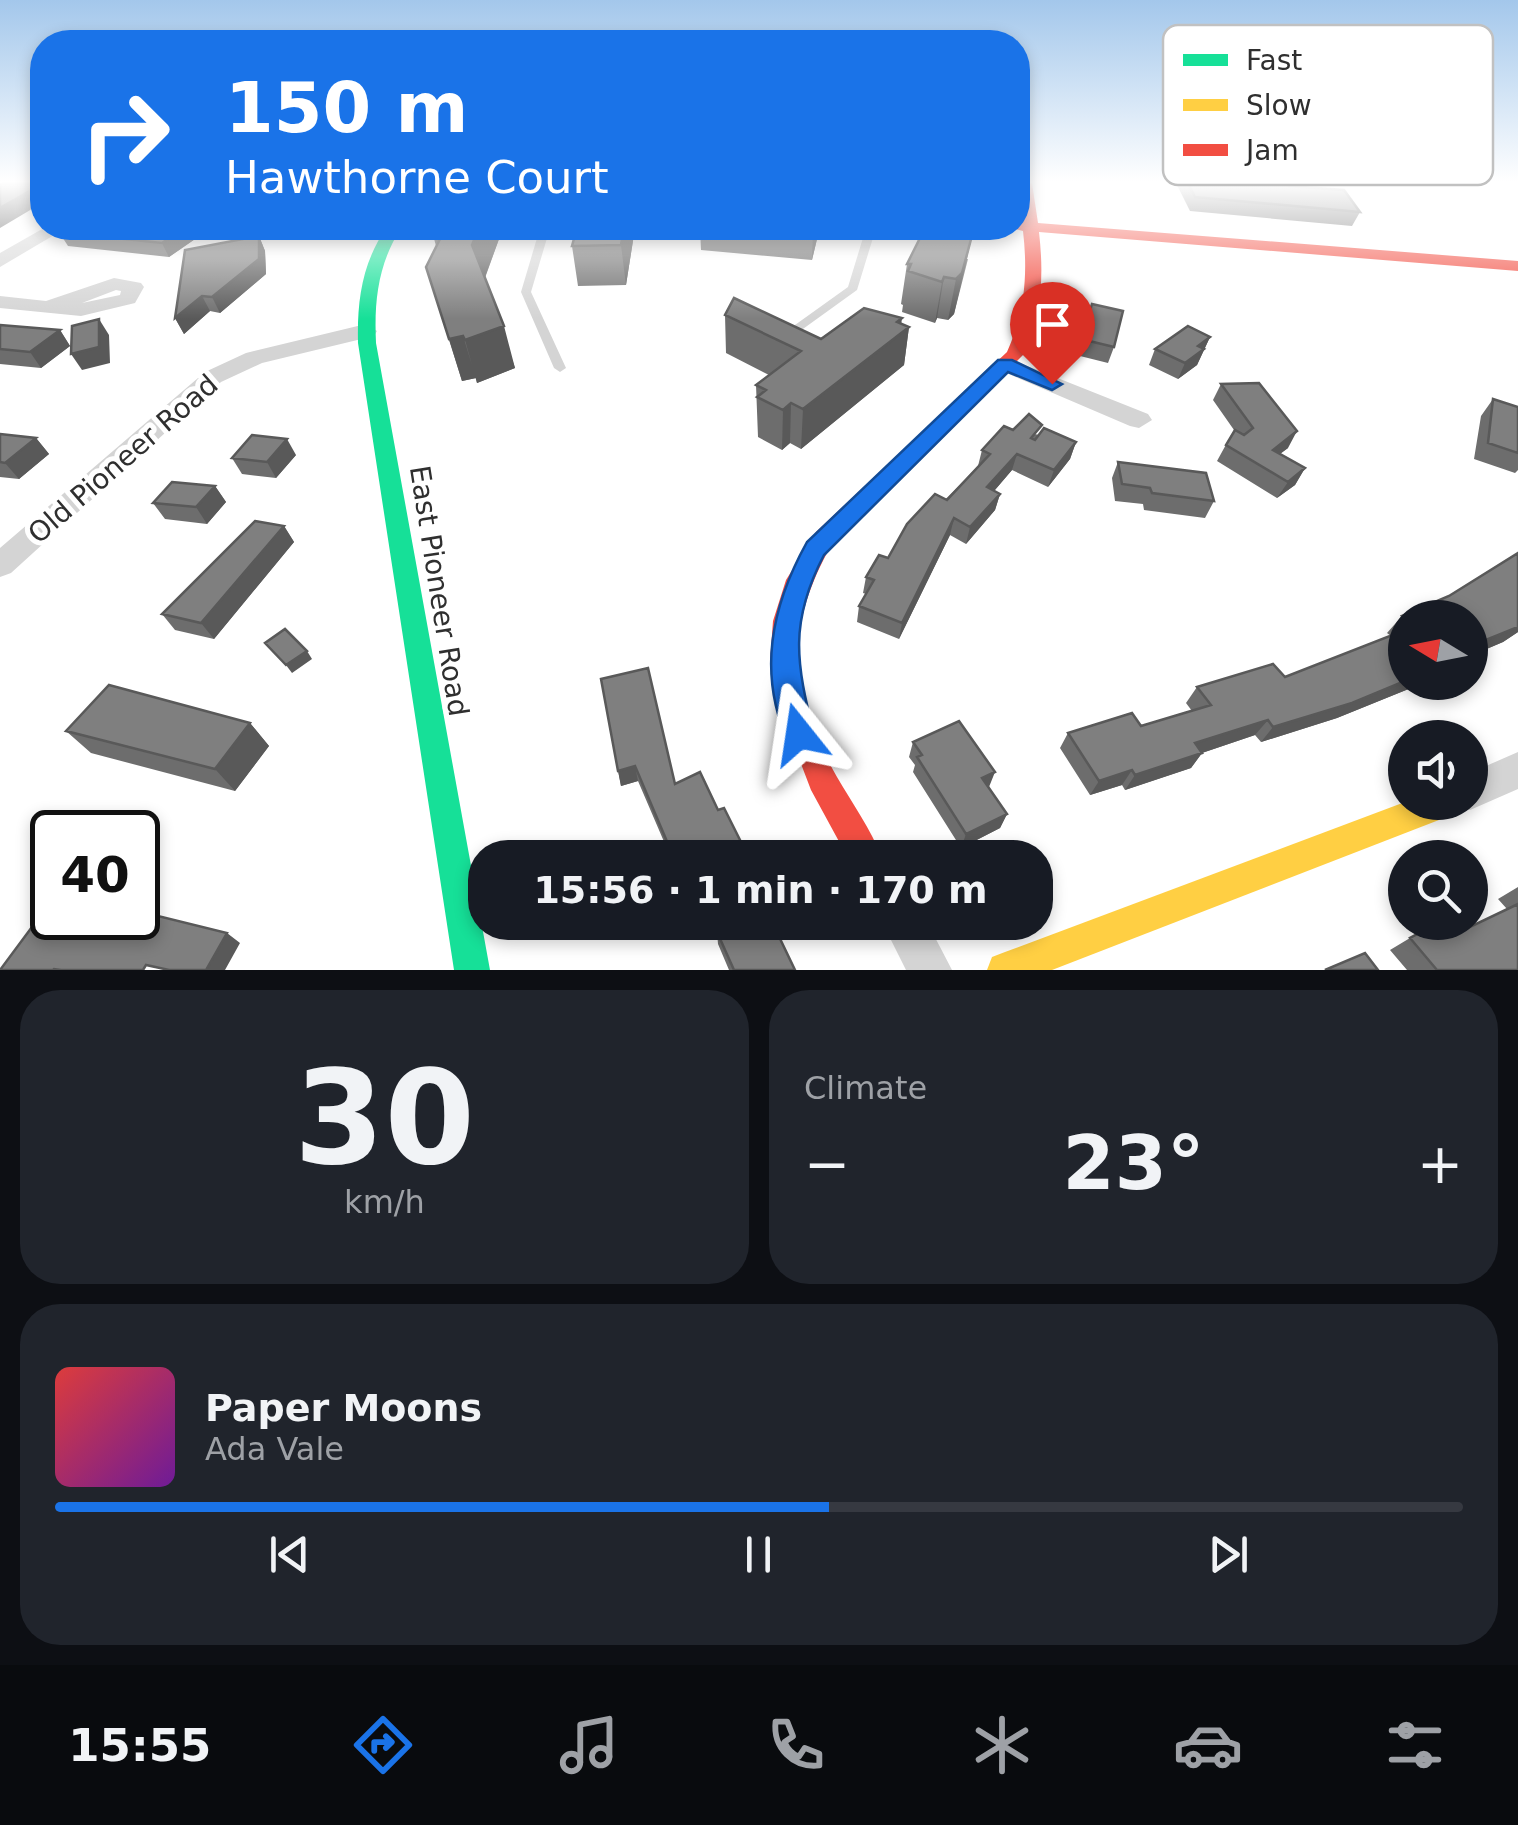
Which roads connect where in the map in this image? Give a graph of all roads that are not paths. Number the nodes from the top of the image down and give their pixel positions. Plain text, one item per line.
1 (1051, 228) edge
2 (37, 240) edge
3 (385, 240) edge
4 (541, 240) edge
5 (867, 240) edge
6 (1028, 240) edge
7 (0, 262) edge
8 (1518, 266) edge
9 (0, 302) edge
10 (48, 306) dead end
11 (366, 330) junction
12 (780, 340) edge
13 (1005, 364) junction
14 (560, 368) dead end
15 (1139, 420) dead end
16 (5, 554) edge
17 (1518, 770) edge
18 (1488, 784) edge
19 (1399, 820) edge
20 (856, 840) edge
21 (913, 940) edge
22 (472, 970) edge
23 (930, 970) edge
24 (1005, 970) edge

1 - 8 street
2 - 7 street
3 - 11 street, East Pioneer Road
4 - 14 lane
5 - 12 lane
6 - 13 street
9 - 10 street
11 - 16 street, Old Pioneer Road
11 - 22 street, East Pioneer Road
13 - 15 street
13 - 20 street
17 - 18 street
19 - 24 street
21 - 23 street

